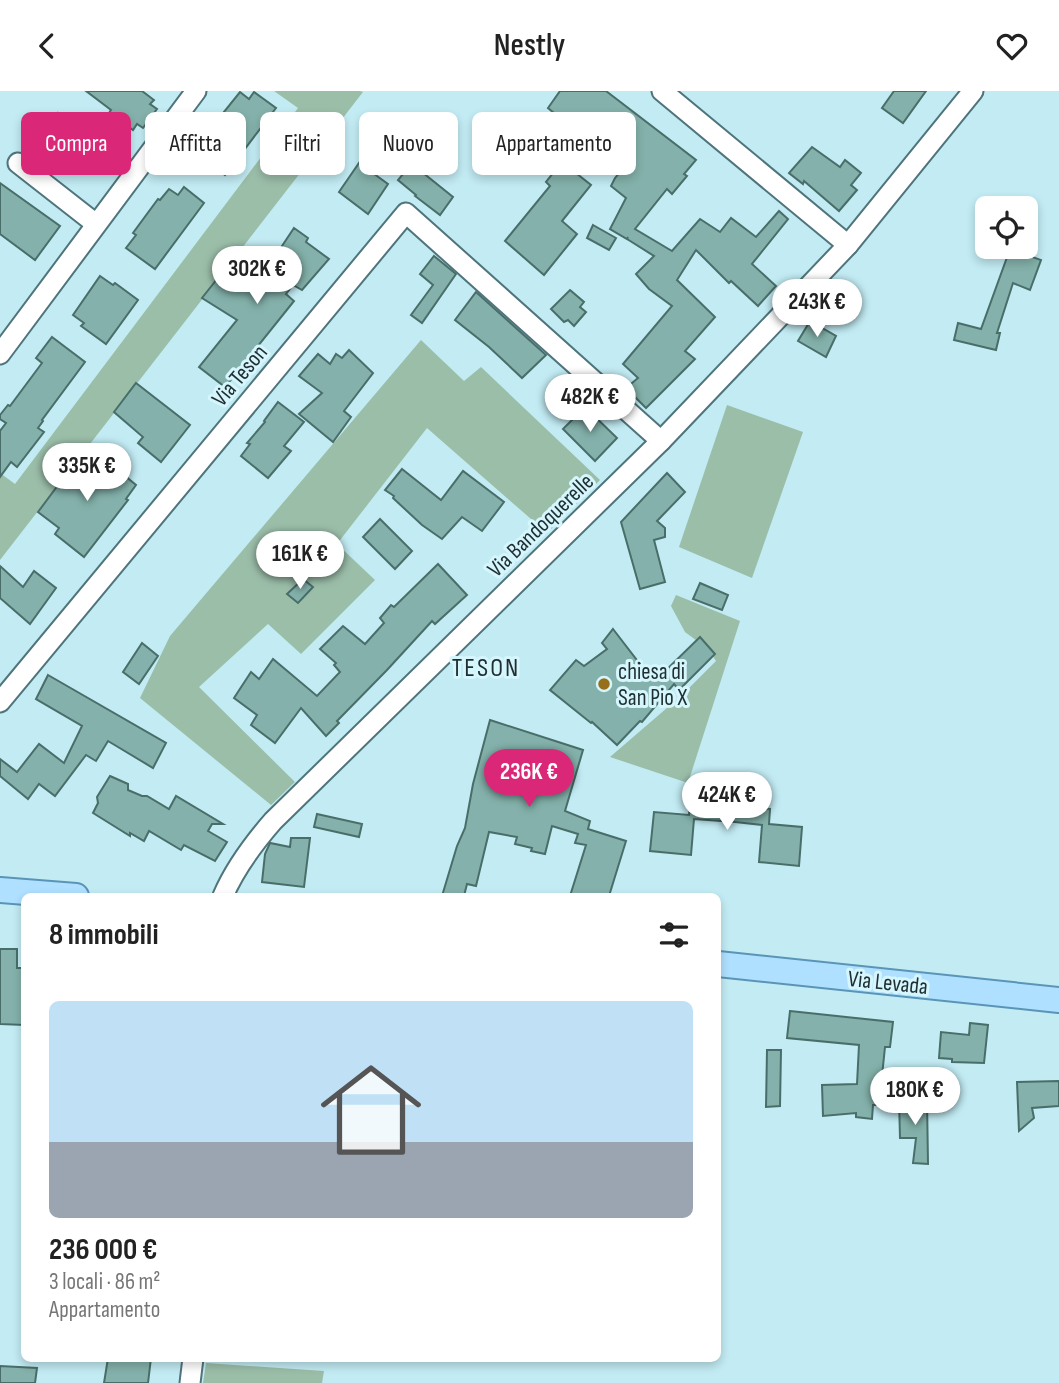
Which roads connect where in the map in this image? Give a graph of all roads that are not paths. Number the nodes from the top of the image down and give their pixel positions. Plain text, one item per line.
1 (662, 91) edge
2 (973, 91) edge
3 (191, 93) edge
4 (18, 163) dead end
5 (96, 224) junction
6 (848, 246) junction
7 (0, 354) edge
8 (661, 441) junction
9 (0, 702) edge
10 (0, 890) edge
11 (38, 893) edge
12 (224, 893) edge
13 (721, 964) edge
14 (1059, 1000) edge
15 (193, 1362) edge
16 (190, 1383) edge

1 - 6 street
2 - 6 street, Via Bandoquerelle
3 - 5 street
4 - 5 street
5 - 7 street
6 - 8 street, Via Bandoquerelle
8 - 9 street, Via Teson
8 - 12 street, Via Bandoquerelle
10 - 11 main road
13 - 14 main road, Via Levada
15 - 16 street

